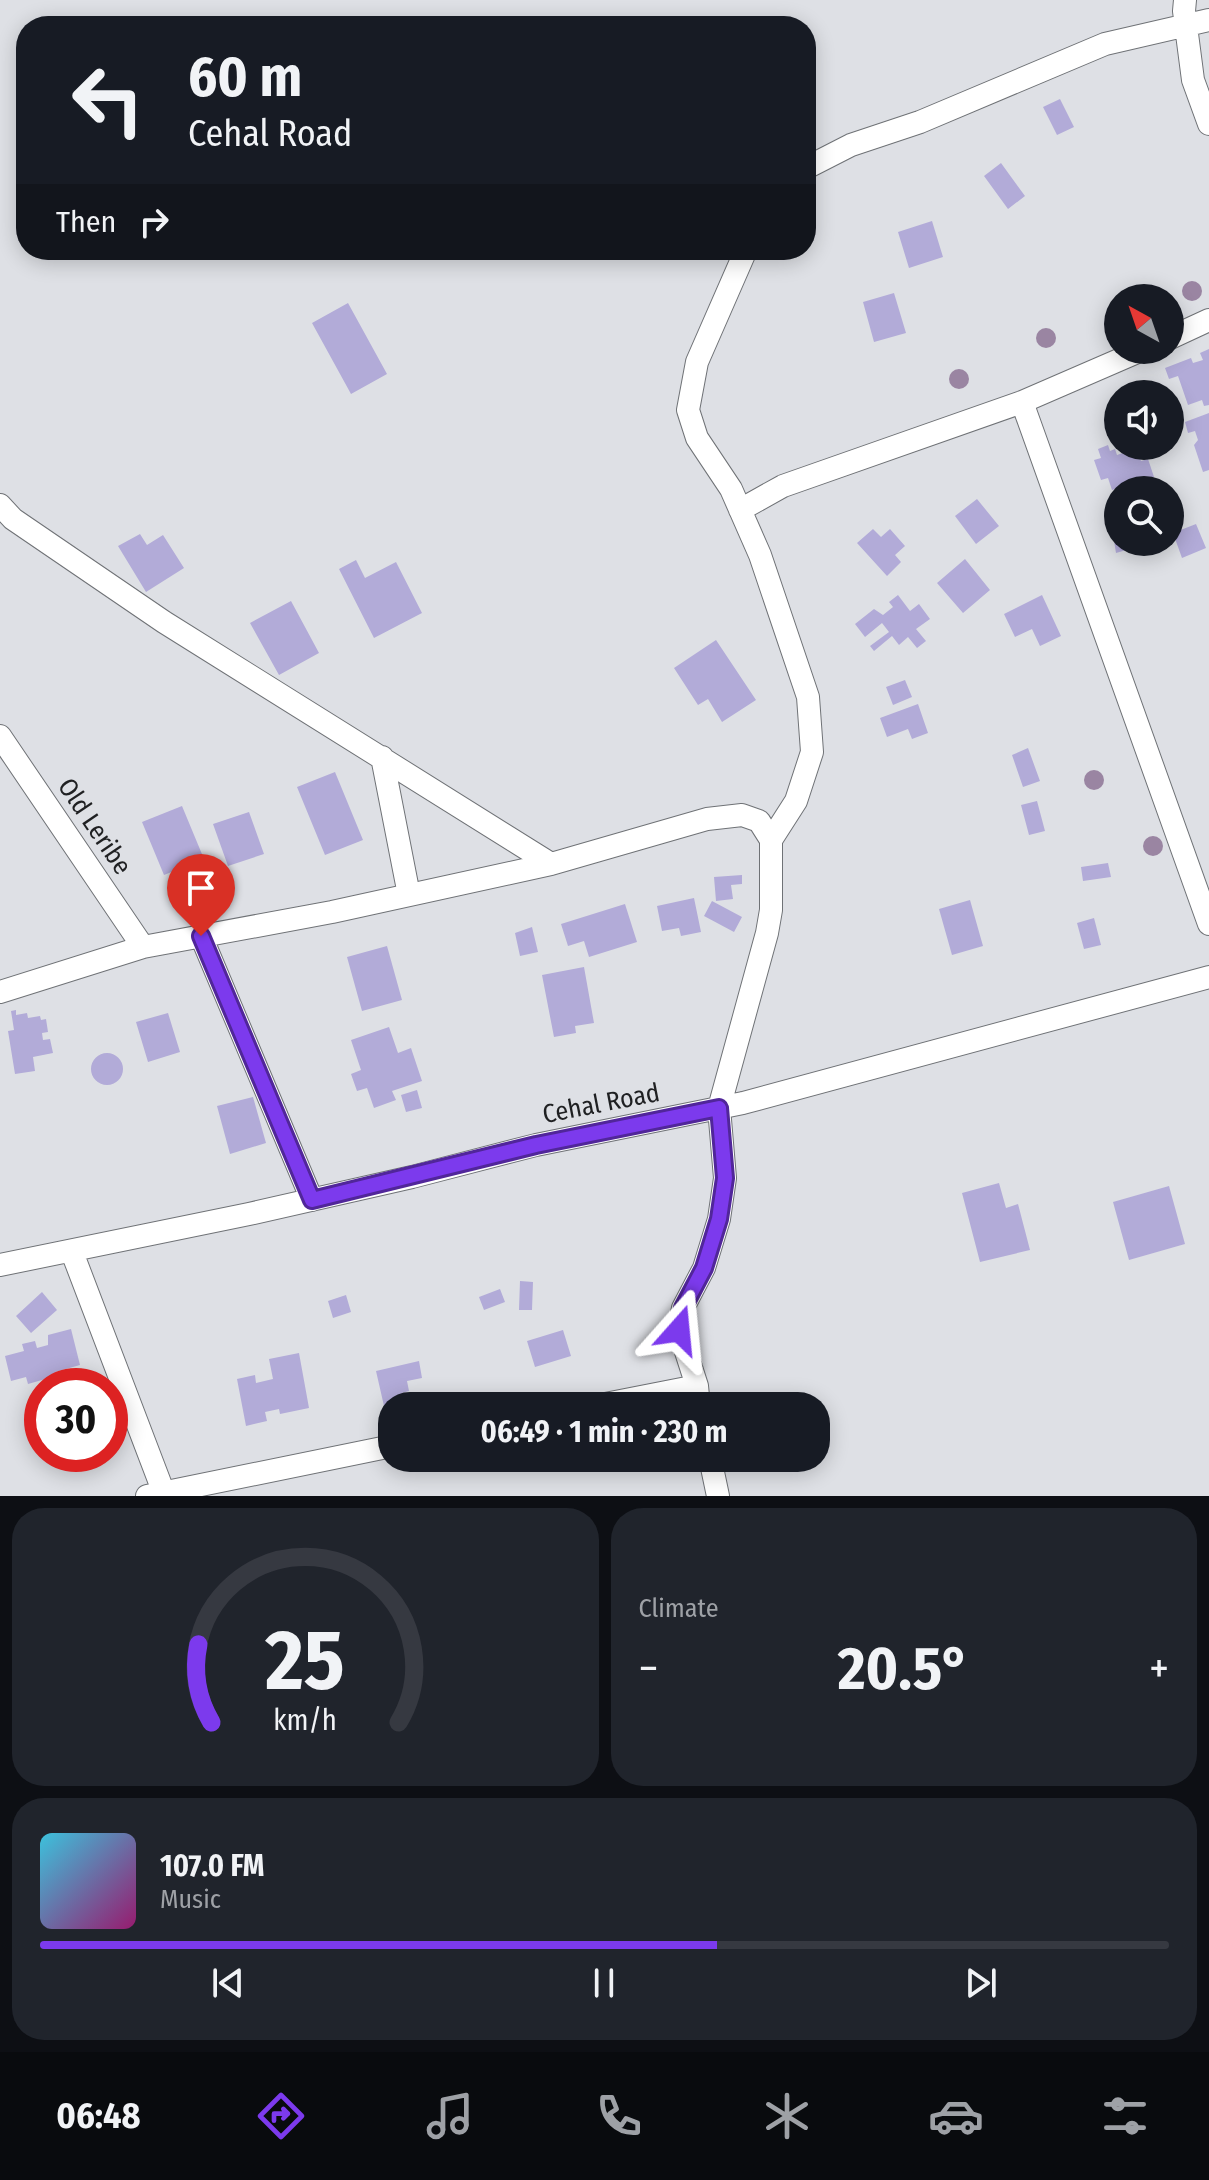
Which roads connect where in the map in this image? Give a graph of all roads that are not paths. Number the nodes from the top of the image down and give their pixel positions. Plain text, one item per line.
1 (1185, 0) edge
2 (1209, 20) edge
3 (1186, 26) junction
4 (1209, 124) edge
5 (816, 163) edge
6 (742, 260) edge
7 (1209, 320) edge
8 (1184, 332) edge
9 (1110, 364) edge
10 (1022, 402) junction
11 (0, 505) edge
12 (740, 510) junction
13 (0, 736) edge
14 (382, 757) junction
15 (771, 840) junction
16 (551, 864) junction
17 (409, 895) junction
18 (1209, 924) edge
19 (201, 936) junction
20 (143, 947) junction
21 (1209, 977) edge
22 (0, 992) edge
23 (719, 1108) junction
24 (312, 1200) junction
25 (72, 1252) junction
26 (0, 1265) edge
27 (697, 1392) edge
28 (378, 1449) edge
29 (713, 1472) edge
30 (159, 1495) edge
31 (718, 1496) edge

1 - 3 street
2 - 3 street
3 - 4 street
3 - 5 street
6 - 12 street
7 - 8 street
9 - 10 street
10 - 12 street
10 - 18 street
11 - 14 street
12 - 15 street
13 - 20 street, Old Leribe
14 - 16 street
14 - 17 street
15 - 16 street
15 - 23 street
16 - 17 street
17 - 19 street
19 - 20 street
19 - 24 street
20 - 22 street
21 - 23 street, Cehal Road
23 - 24 street, Cehal Road
23 - 27 street
24 - 25 street, Cehal Road
25 - 26 street, Cehal Road
25 - 30 street
28 - 30 street
29 - 31 street

